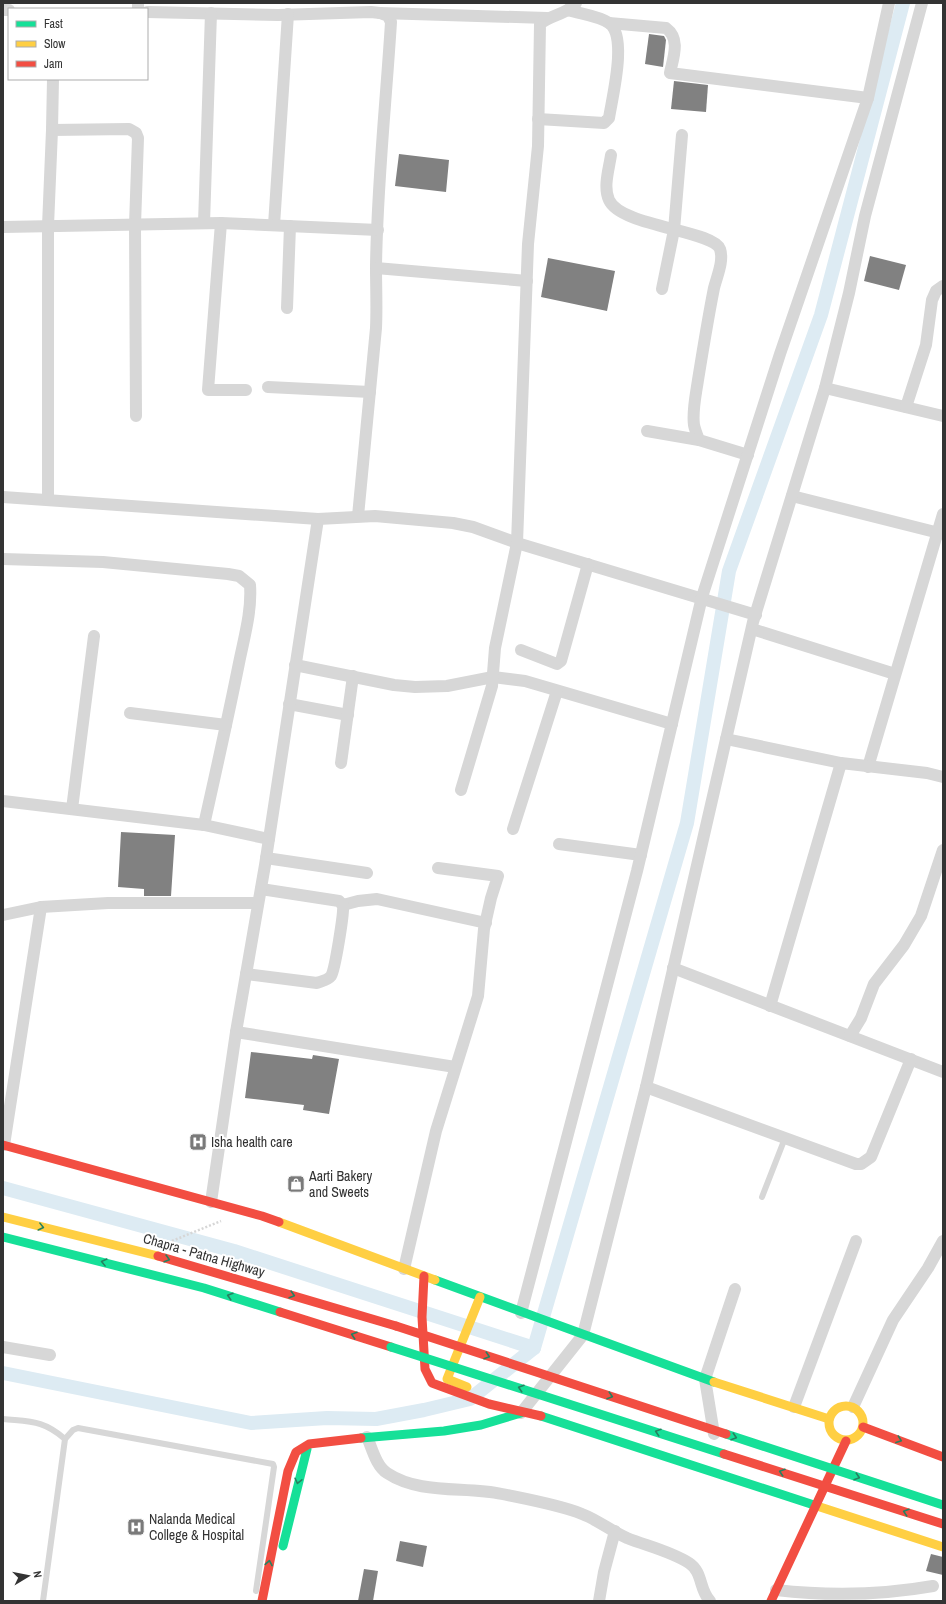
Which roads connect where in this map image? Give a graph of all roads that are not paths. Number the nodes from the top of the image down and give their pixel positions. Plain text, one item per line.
1 (889, 3) edge
2 (922, 3) edge
3 (572, 6) edge
4 (282, 11) edge
5 (148, 12) edge
6 (211, 13) junction
7 (380, 13) junction
8 (546, 18) junction
9 (610, 23) junction
10 (53, 80) edge
11 (868, 98) junction
12 (538, 119) junction
13 (52, 130) junction
14 (682, 135) dead end
15 (611, 155) dead end
16 (204, 223) junction
17 (221, 223) junction
18 (135, 225) junction
19 (274, 225) junction
20 (48, 226) junction
21 (290, 226) junction
22 (3, 227) edge
23 (378, 230) junction
24 (674, 230) junction
25 (376, 268) junction
26 (527, 281) junction
27 (943, 286) edge
28 (662, 289) dead end
29 (287, 308) dead end
30 (268, 387) dead end
31 (825, 388) junction
32 (246, 390) dead end
33 (370, 392) junction
34 (906, 407) junction
35 (136, 416) dead end
36 (943, 416) edge
37 (647, 431) dead end
38 (699, 440) junction
39 (748, 455) junction
40 (3, 496) edge
41 (792, 496) junction
42 (48, 499) junction
43 (943, 514) edge
44 (358, 516) junction
45 (318, 519) junction
46 (940, 534) edge
47 (517, 543) junction
48 (3, 560) edge
49 (588, 564) junction
50 (705, 598) junction
51 (756, 615) junction
52 (752, 629) junction
53 (94, 636) dead end
54 (521, 650) dead end
55 (295, 665) junction
56 (895, 674) junction
57 (353, 676) junction
58 (493, 677) junction
59 (556, 692) junction
60 (289, 704) junction
61 (130, 713) dead end
62 (348, 715) junction
63 (672, 724) junction
64 (226, 725) junction
65 (726, 739) junction
66 (341, 763) dead end
67 (841, 763) junction
68 (868, 766) junction
69 (943, 777) edge
70 (461, 790) dead end
71 (3, 801) edge
72 (72, 809) junction
73 (204, 825) junction
74 (513, 829) dead end
75 (269, 839) junction
76 (559, 844) dead end
77 (943, 850) edge
78 (641, 855) junction
79 (266, 858) junction
80 (438, 868) dead end
81 (366, 873) dead end
82 (261, 889) junction
83 (258, 903) junction
84 (343, 905) junction
85 (41, 907) junction
86 (3, 915) edge
87 (486, 923) junction
88 (673, 968) junction
89 (246, 974) junction
90 (770, 1006) junction
91 (236, 1032) junction
92 (850, 1036) junction
93 (911, 1059) junction
94 (455, 1067) junction
95 (943, 1072) edge
96 (646, 1087) junction
97 (785, 1138) junction
98 (3, 1145) edge
99 (762, 1197) dead end
100 (211, 1202) junction
101 (3, 1218) edge
102 (3, 1237) edge
103 (856, 1241) dead end
104 (943, 1241) edge
105 (404, 1269) junction
106 (424, 1276) junction
107 (735, 1289) dead end
108 (480, 1297) junction
109 (525, 1314) junction
110 (383, 1333) junction
111 (583, 1335) junction
112 (3, 1347) edge
113 (50, 1355) dead end
114 (705, 1379) junction
115 (794, 1407) junction
116 (853, 1407) junction
117 (524, 1410) junction
118 (3, 1419) edge
119 (829, 1419) junction
120 (863, 1427) junction
121 (367, 1437) junction
122 (65, 1439) junction
123 (846, 1441) junction
124 (309, 1444) junction
125 (943, 1456) edge
126 (714, 1471) junction
127 (816, 1505) junction
128 (943, 1505) edge
129 (943, 1524) edge
130 (615, 1531) junction
131 (943, 1547) edge
132 (281, 1559) dead end
133 (934, 1586) dead end
134 (259, 1596) edge
135 (774, 1596) edge
136 (43, 1601) edge
137 (599, 1601) edge
138 (710, 1601) edge

1 - 11 street
2 - 31 street
3 - 8 street
3 - 9 street
4 - 6 street
4 - 7 street
4 - 19 street
5 - 6 street
6 - 16 street
7 - 8 street
7 - 23 street
8 - 12 street
9 - 11 street
9 - 12 street
10 - 13 street
11 - 39 street
12 - 26 street
13 - 18 street
13 - 20 street
14 - 24 street
15 - 24 street
16 - 17 street
16 - 18 street
17 - 19 street
17 - 32 street
18 - 20 street
18 - 35 street
19 - 21 street
20 - 22 street
20 - 42 street
21 - 23 street
21 - 29 street
23 - 25 street
24 - 28 street
24 - 38 street
25 - 26 street
25 - 33 street
26 - 47 street
27 - 34 street
30 - 33 street
31 - 34 street
31 - 41 street
33 - 44 street
34 - 36 street
37 - 38 street
38 - 39 street
39 - 50 street
40 - 42 street
41 - 46 street
41 - 51 street
42 - 45 street
43 - 46 street
44 - 45 street
44 - 47 street
45 - 55 street
46 - 56 street
47 - 49 street
47 - 58 street
48 - 64 street
49 - 50 street
49 - 54 street
50 - 51 street
50 - 63 street
51 - 52 street
52 - 56 street
52 - 65 street
53 - 72 street
55 - 57 street
55 - 60 street
56 - 68 street
57 - 58 street
57 - 62 street
58 - 59 street
58 - 70 street
59 - 63 street
59 - 74 street
60 - 62 street
60 - 75 street
61 - 64 street
62 - 66 street
63 - 78 street
64 - 73 street
65 - 67 street
65 - 88 street
67 - 68 street
67 - 90 street
68 - 69 street
71 - 72 street
72 - 73 street
73 - 75 street
75 - 79 street
76 - 78 street
77 - 92 street
78 - 109 street
79 - 81 street
79 - 82 street
80 - 87 street
82 - 83 street
82 - 84 street
83 - 85 street
83 - 89 street
84 - 87 street
84 - 89 street
85 - 86 street
85 - 98 street
87 - 94 street
88 - 90 street
88 - 96 street
89 - 91 street
90 - 92 street
91 - 94 street
91 - 100 street
92 - 93 street
93 - 95 street
93 - 97 street
94 - 105 street
96 - 97 street
96 - 111 street
97 - 99 lane
98 - 100 main road
100 - 105 main road
101 -> 110 main road, Chapra - Patna Highway
110 -> 102 main road, Chapra - Patna Highway
103 - 115 street
104 - 116 street
105 - 106 main road
106 - 108 main road
106 - 117 main road
107 - 114 street
108 - 109 main road
108 - 117 main road
109 - 111 main road
110 -> 128 main road, Chapra - Patna Highway, bridge
129 -> 110 main road, Chapra - Patna Highway, bridge
111 - 114 main road
111 - 117 street
112 - 113 street
114 - 115 main road
114 - 126 street
115 - 119 main road
116 - 119 main road
116 - 120 main road
117 - 121 main road
117 - 126 main road
118 - 122 lane
119 - 123 main road
120 - 123 main road
120 -> 125 main road
121 - 124 main road
121 - 130 street
122 - 134 lane
122 - 136 lane
123 - 127 main road
124 -> 132 main road
134 -> 124 main road
126 - 127 main road
127 - 131 main road
127 - 135 main road
130 - 137 street
130 - 138 street
133 - 135 street

